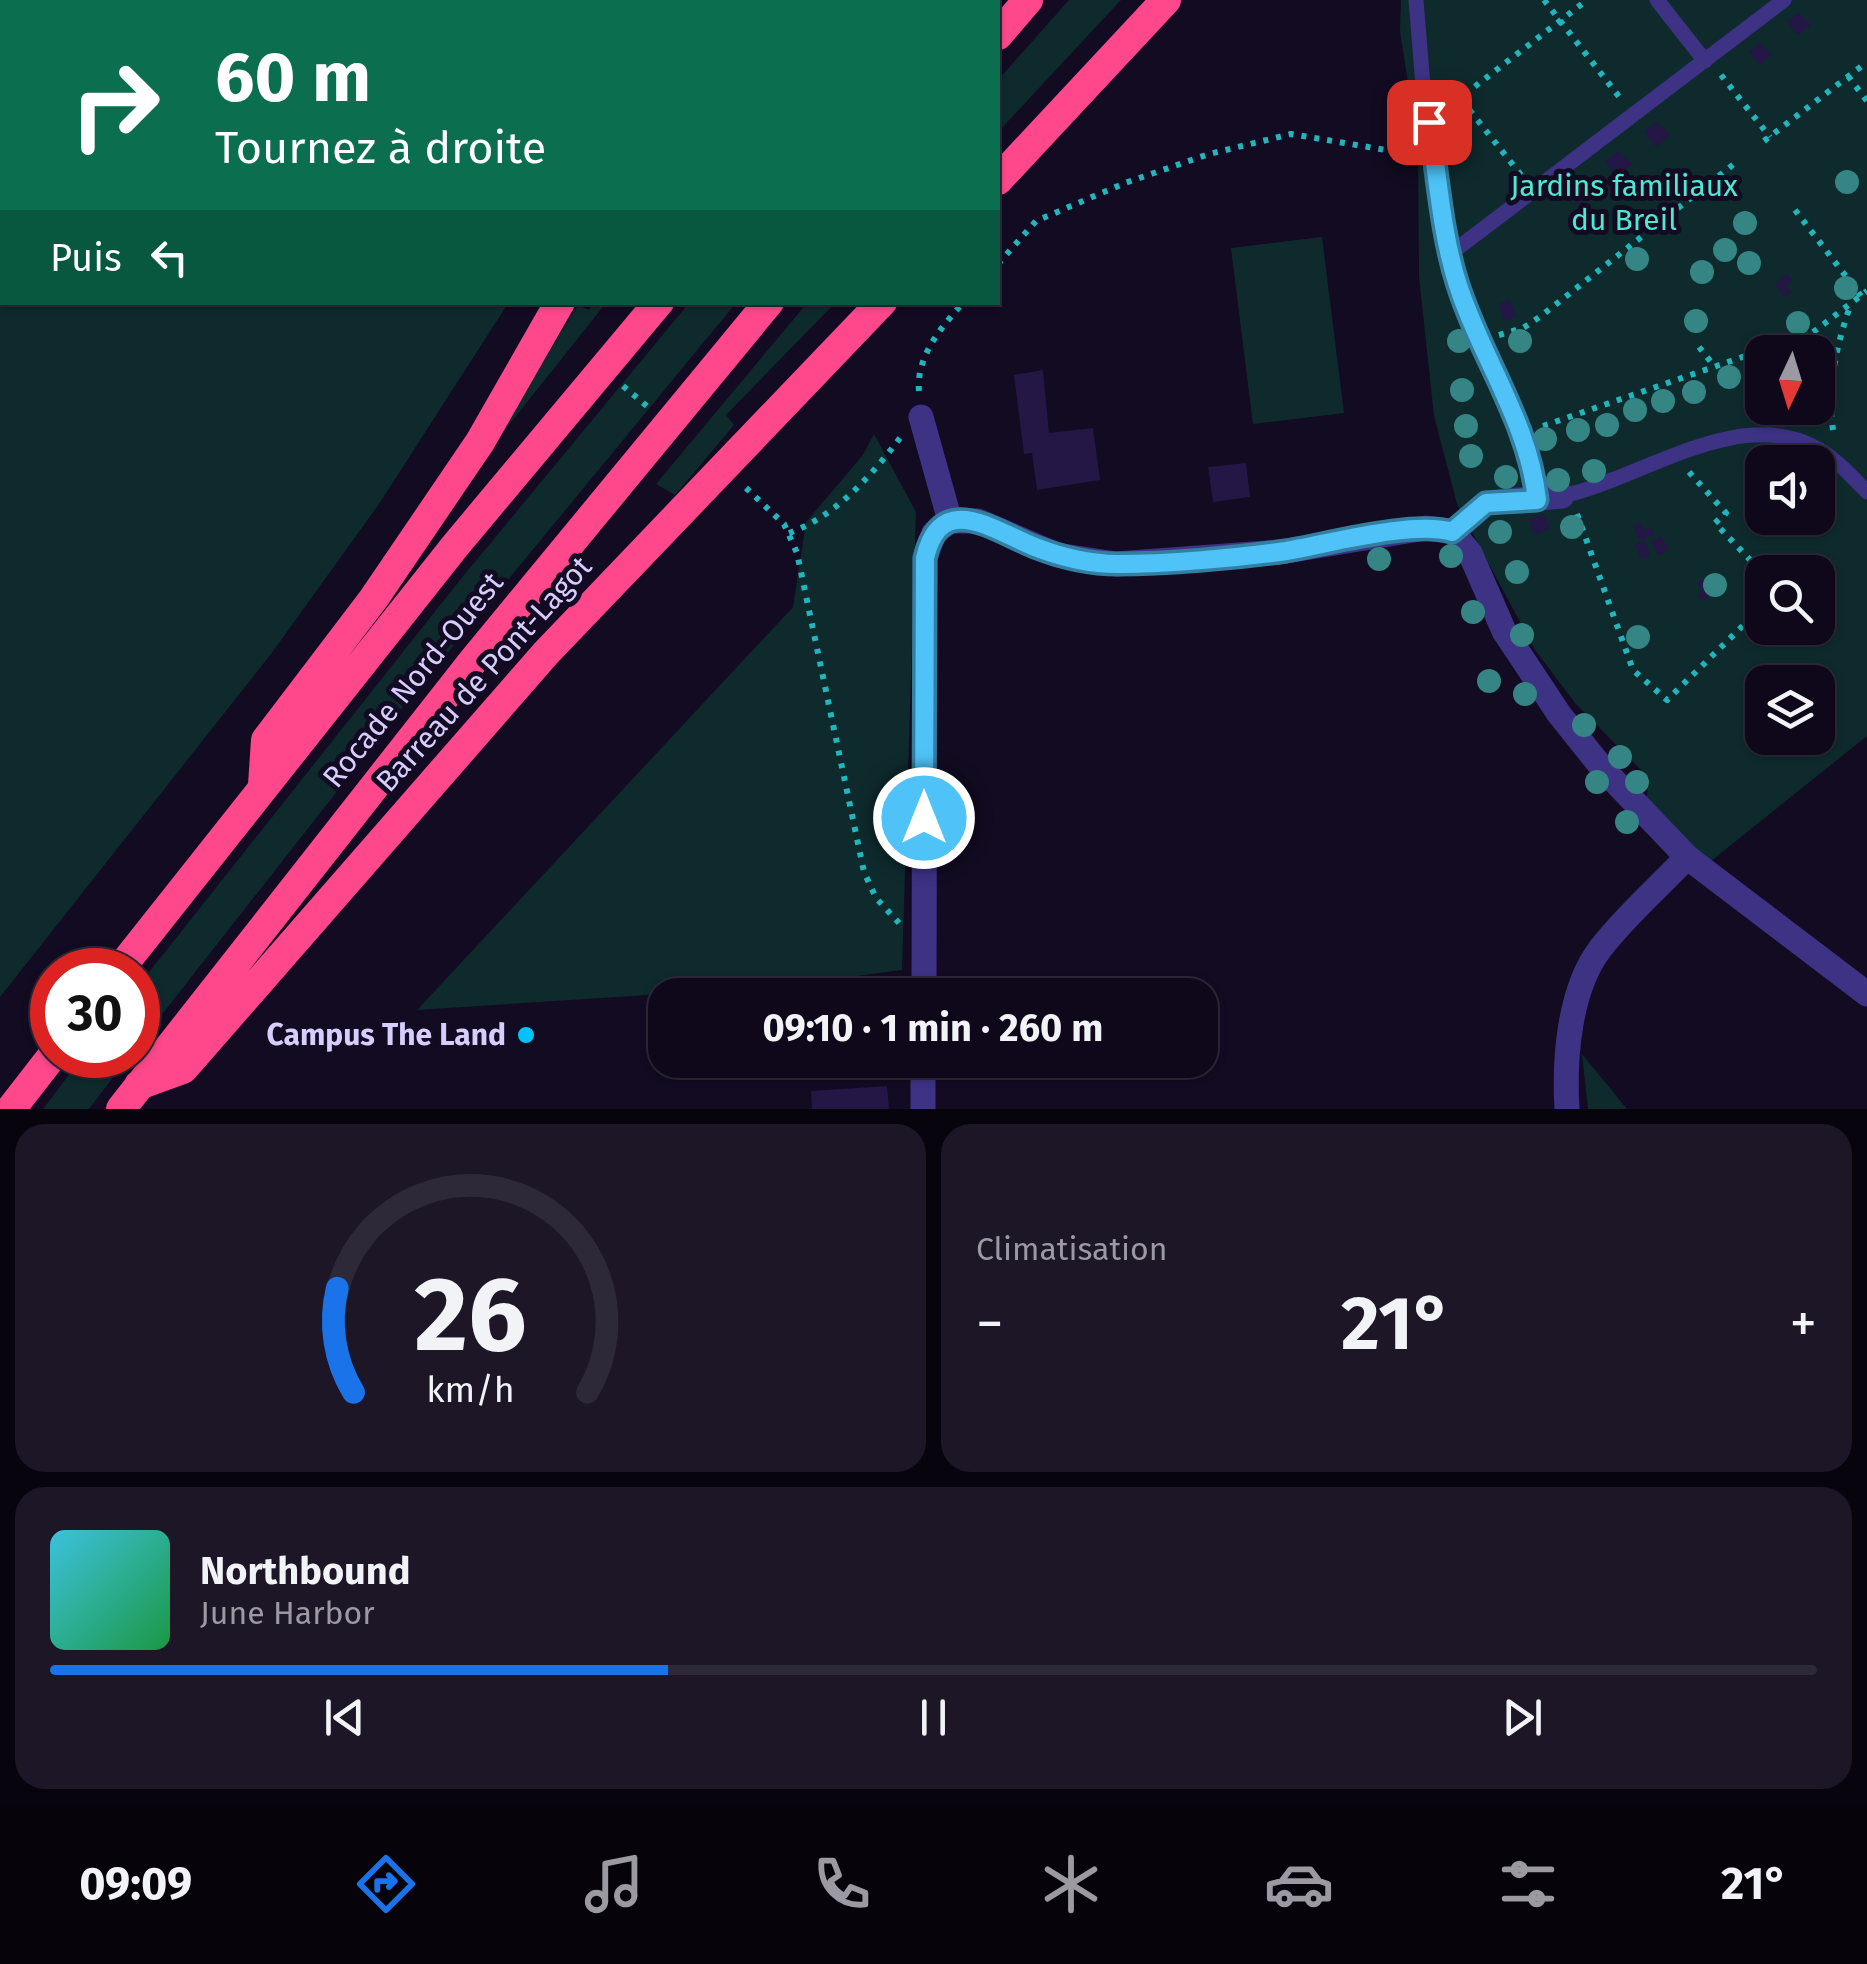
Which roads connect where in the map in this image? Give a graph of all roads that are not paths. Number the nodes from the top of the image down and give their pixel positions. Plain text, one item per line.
1 (1028, 0) edge
2 (1166, 0) edge
3 (1416, 0) edge
4 (1658, 0) edge
5 (1784, 0) edge
6 (1000, 33) edge
7 (1706, 59) junction
8 (1000, 178) edge
9 (1450, 254) junction
10 (558, 305) edge
11 (656, 305) edge
12 (766, 305) edge
13 (879, 305) edge
14 (923, 421) road end
15 (1867, 492) edge
16 (1556, 497) junction
17 (950, 520) junction
18 (1452, 532) junction
19 (263, 785) junction
20 (1687, 857) junction
21 (137, 948) edge
22 (924, 978) edge
23 (1867, 994) edge
24 (36, 1078) edge
25 (923, 1078) edge
26 (130, 1097) edge
27 (12, 1109) edge
28 (923, 1109) edge
29 (1567, 1109) edge

1 - 6 highway
2 - 8 highway
3 - 9 lane
4 - 7 lane
5 - 7 lane
7 - 9 lane
9 - 16 lane
10 - 19 highway
11 - 19 highway, Rocade Nord-Ouest
12 - 26 highway, Rocade Nord-Ouest
13 - 26 highway, Barreau de Pont-Lagot
14 - 17 street
15 - 16 lane
16 - 18 street
17 - 18 street
17 - 22 street
18 - 20 street
19 - 21 highway, Rocade Nord-Ouest
20 - 23 street
20 - 29 street
24 - 27 highway
25 - 28 street

